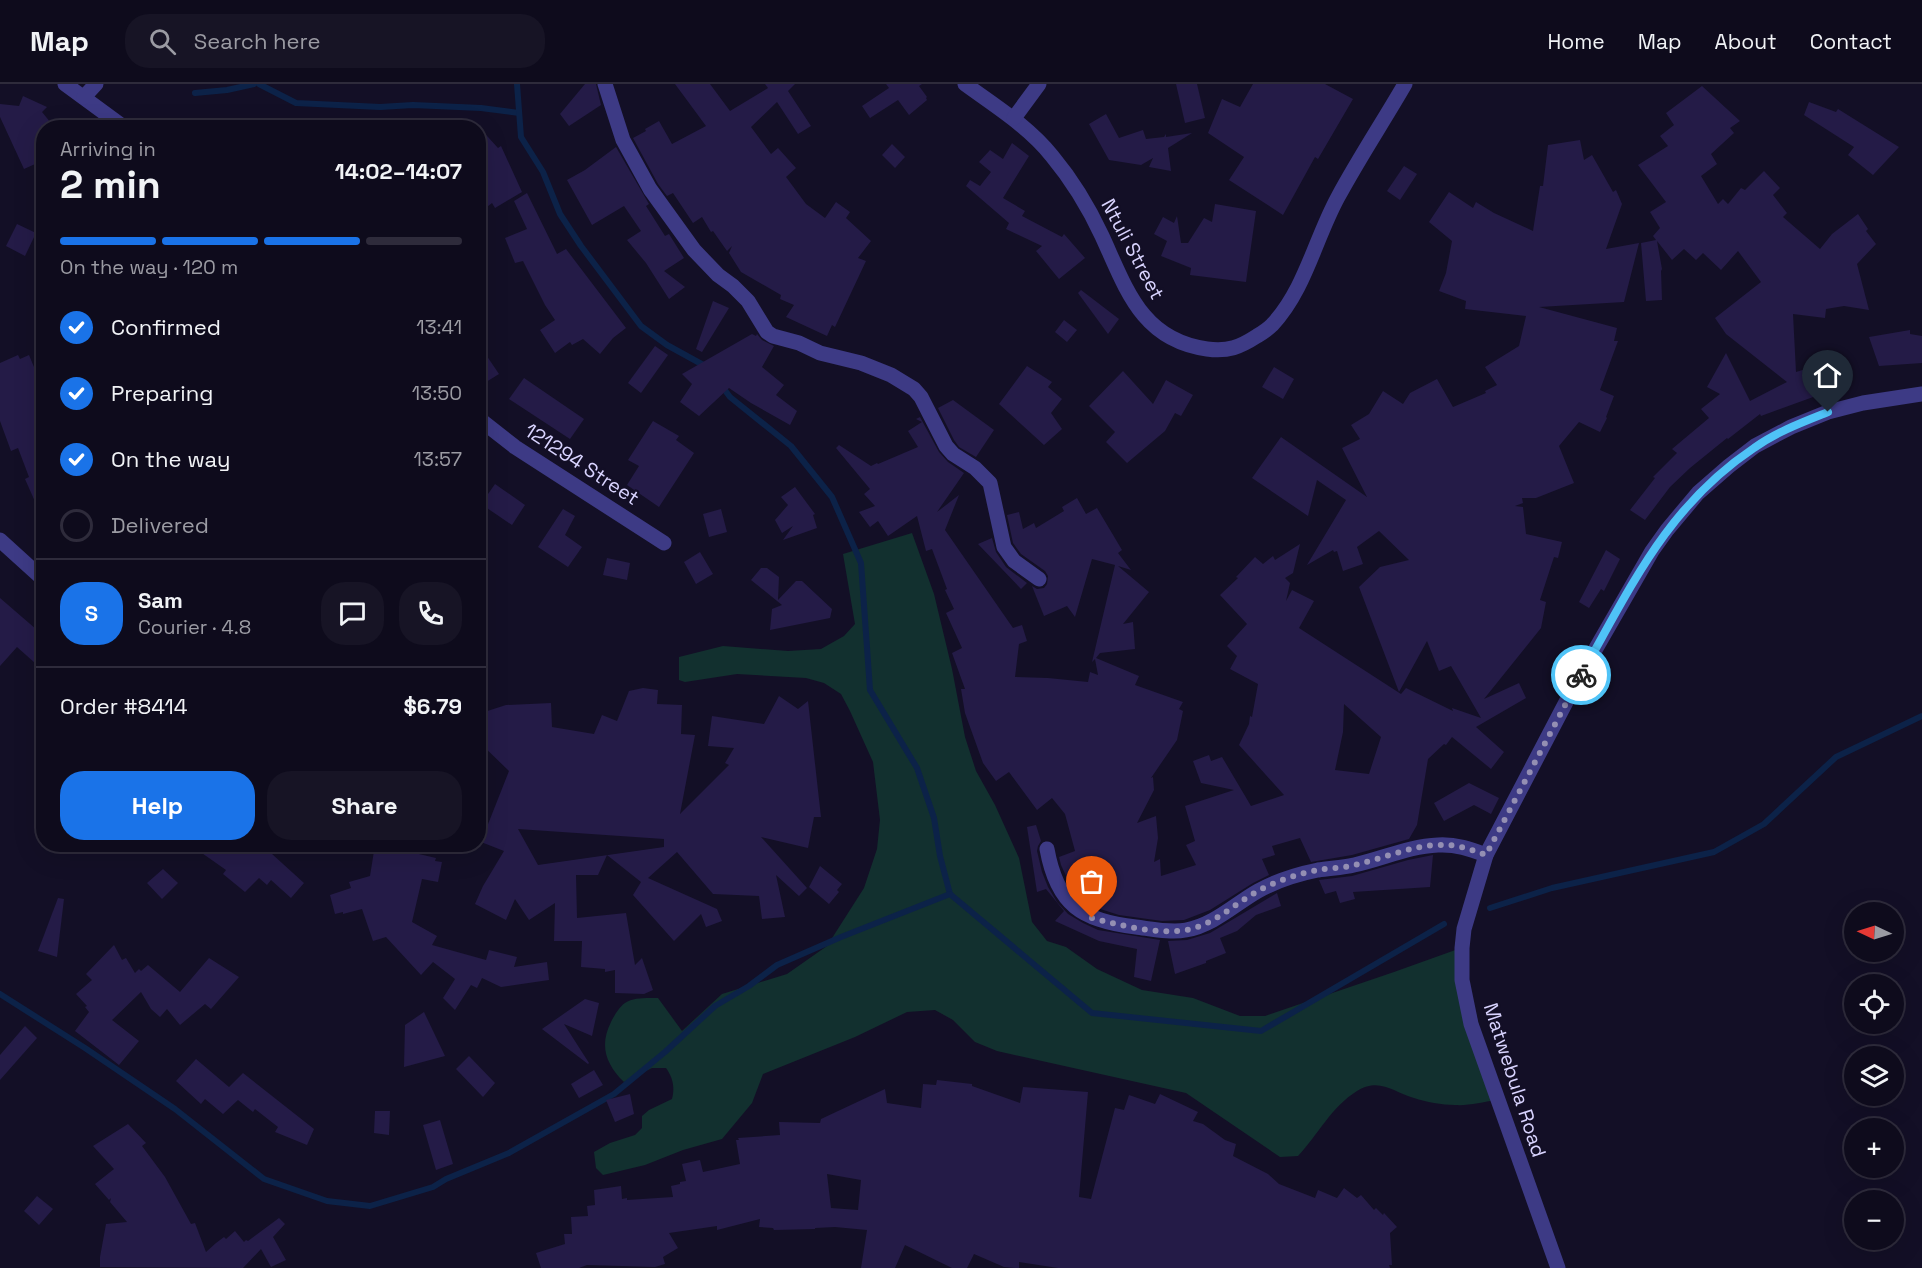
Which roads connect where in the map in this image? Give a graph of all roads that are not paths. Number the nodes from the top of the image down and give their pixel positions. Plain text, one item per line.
1 (65, 84) edge
2 (96, 84) edge
3 (605, 84) edge
4 (965, 84) edge
5 (1039, 84) edge
6 (1406, 84) edge
7 (84, 97) junction
8 (1014, 118) junction
9 (114, 120) edge
10 (1922, 394) edge
11 (486, 424) edge
12 (0, 540) edge
13 (664, 543) dead end
14 (36, 573) edge
15 (1039, 579) dead end
16 (1047, 849) dead end
17 (1486, 855) junction
18 (1558, 1268) edge

1 - 7 street
2 - 7 street
3 - 15 street
4 - 8 street, Ntuli Street
5 - 8 street
6 - 8 street, Ntuli Street
7 - 9 street
10 - 17 street, Matwebula Road
11 - 13 street, 121294 Street
12 - 14 street
16 - 17 street
17 - 18 street, Matwebula Road

